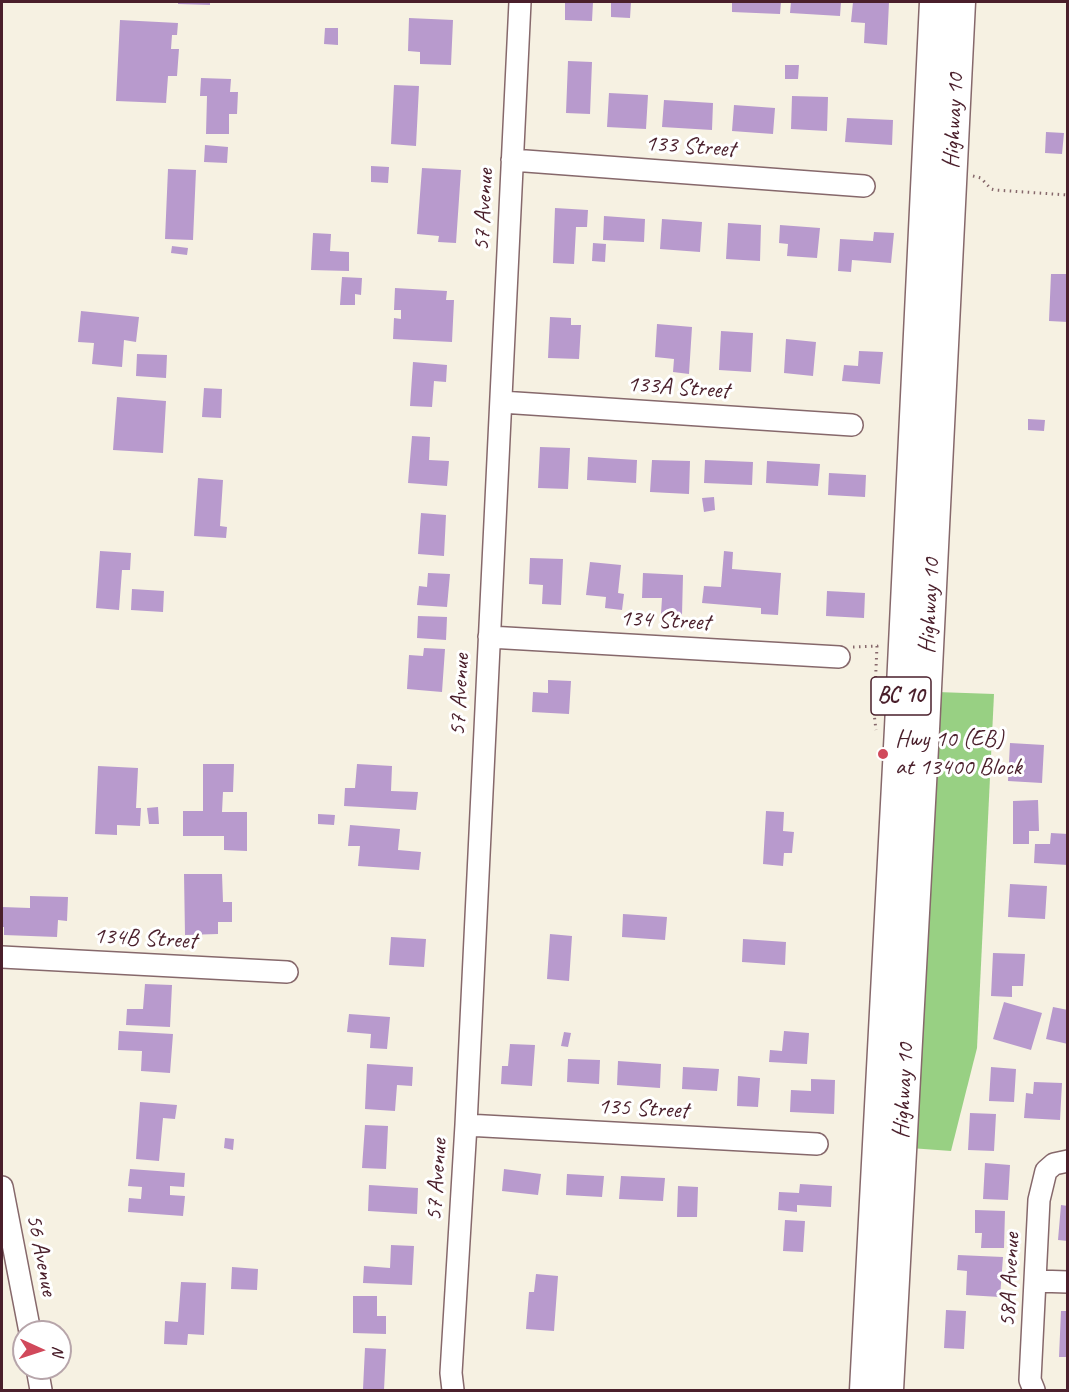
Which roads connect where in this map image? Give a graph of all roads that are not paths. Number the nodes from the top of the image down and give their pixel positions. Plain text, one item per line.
1 (520, 2) edge
2 (935, 2) edge
3 (960, 2) edge
4 (512, 160) junction
5 (864, 186) dead end
6 (501, 402) junction
7 (852, 425) dead end
8 (489, 637) junction
9 (846, 652) road end
10 (2, 957) edge
11 (286, 972) dead end
12 (466, 1125) junction
13 (817, 1144) dead end
14 (1068, 1161) edge
15 (2, 1187) edge
16 (1036, 1281) junction
17 (1068, 1282) edge
18 (28, 1320) edge
19 (453, 1390) edge
20 (865, 1390) edge
21 (888, 1390) edge
22 (1034, 1390) edge

1 - 4 street, 57 Avenue
2 - 20 highway, Highway 10 / BC 10
3 - 21 highway, Highway 10 / BC 10
4 - 5 street, 133 Street
4 - 6 street, 57 Avenue
6 - 7 street, 133A Street
6 - 8 street, 57 Avenue
8 - 9 street, 134 Street
8 - 12 street, 57 Avenue
10 - 11 street, 134B Street
12 - 13 street, 135 Street
12 - 19 street, 57 Avenue
14 - 16 street, 58A Avenue
15 - 18 street, 56 Avenue
16 - 17 street
16 - 22 street, 58A Avenue

